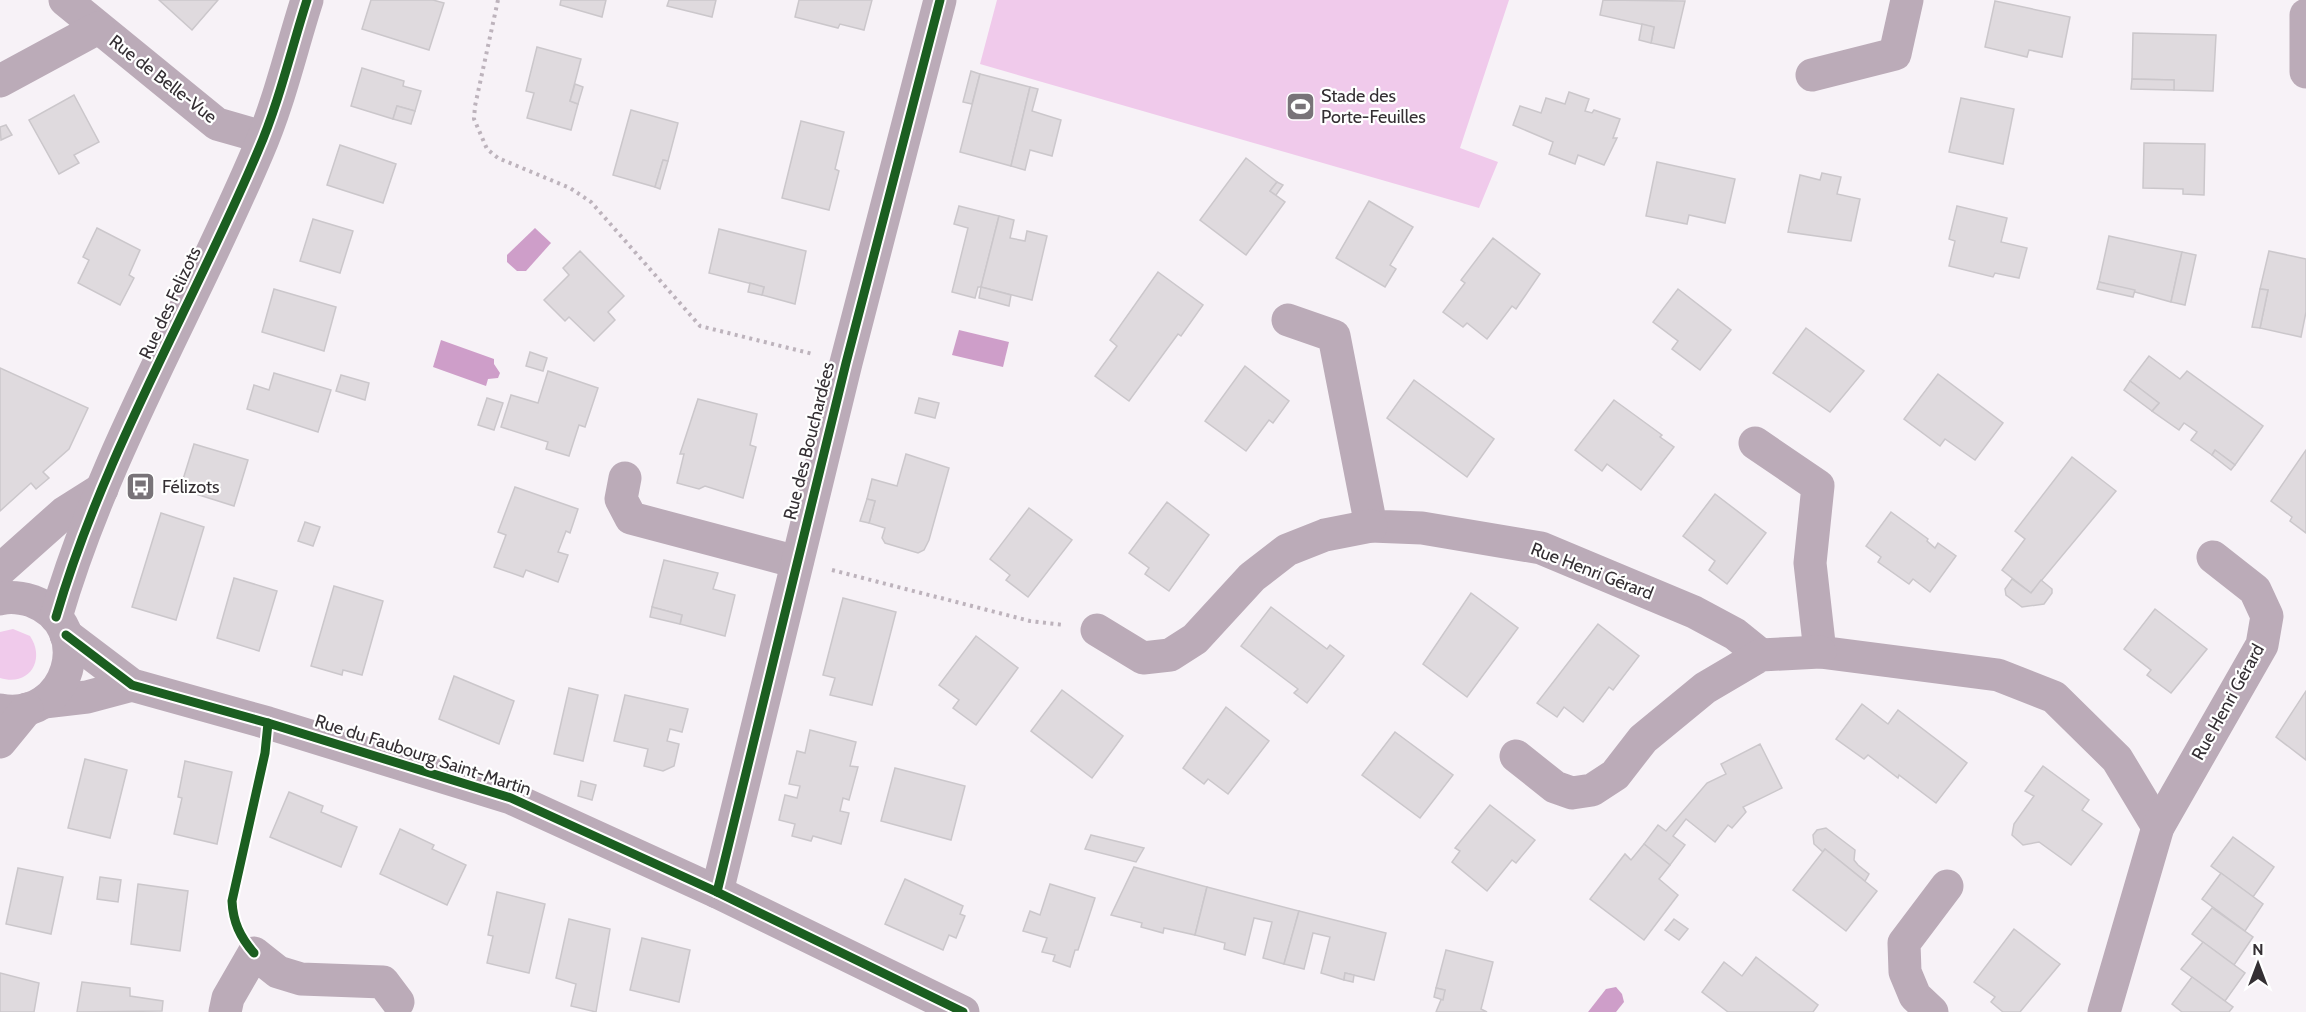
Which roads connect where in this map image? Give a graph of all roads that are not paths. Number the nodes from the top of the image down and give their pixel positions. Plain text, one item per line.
1 (66, 0) edge
2 (307, 0) edge
3 (940, 0) edge
4 (1907, 0) edge
5 (2306, 15) edge
6 (98, 28) junction
7 (2306, 72) edge
8 (1812, 75) dead end
9 (0, 81) edge
10 (263, 136) junction
11 (1288, 320) dead end
12 (1755, 443) dead end
13 (625, 478) dead end
14 (102, 489) junction
15 (1371, 526) junction
16 (2213, 557) dead end
17 (797, 562) junction
18 (0, 570) edge
19 (0, 599) edge
20 (61, 626) junction
21 (1097, 630) road end
22 (1820, 652) junction
23 (1761, 655) junction
24 (132, 685) junction
25 (24, 707) edge
26 (0, 742) edge
27 (1516, 756) dead end
28 (2158, 826) junction
29 (1947, 886) dead end
30 (717, 892) junction
31 (398, 1002) dead end
32 (225, 1012) edge
33 (963, 1012) edge
34 (1932, 1012) edge
35 (2104, 1012) edge

1 - 6 street, Rue de Belle-Vue
2 - 10 street, Rue des Felizots
3 - 17 street, Rue des Bouchardées
4 - 8 street
5 - 7 street
6 - 9 street, Rue de Belle-Vue
6 - 10 street, Rue de Belle-Vue
10 - 14 street, Rue des Felizots
11 - 15 street
12 - 22 street
13 - 17 street
14 - 18 street
14 - 20 street, Rue des Felizots
15 - 21 street, Rue Henri Gérard
15 - 23 street, Rue Henri Gérard
16 - 28 street, Rue Henri Gérard
17 - 30 street, Rue des Bouchardées
19 - 20 street, Rue du Faubourg Saint-Martin
20 - 24 street, Rue du Faubourg Saint-Martin
20 - 25 street
22 - 23 street
22 - 28 street
23 - 27 street
24 - 25 street
24 - 30 street, Rue du Faubourg Saint-Martin
25 - 26 street
28 - 35 street, Rue Henri Gérard
29 - 34 street
30 - 33 street, Rue du Faubourg Saint-Martin
31 - 32 street

